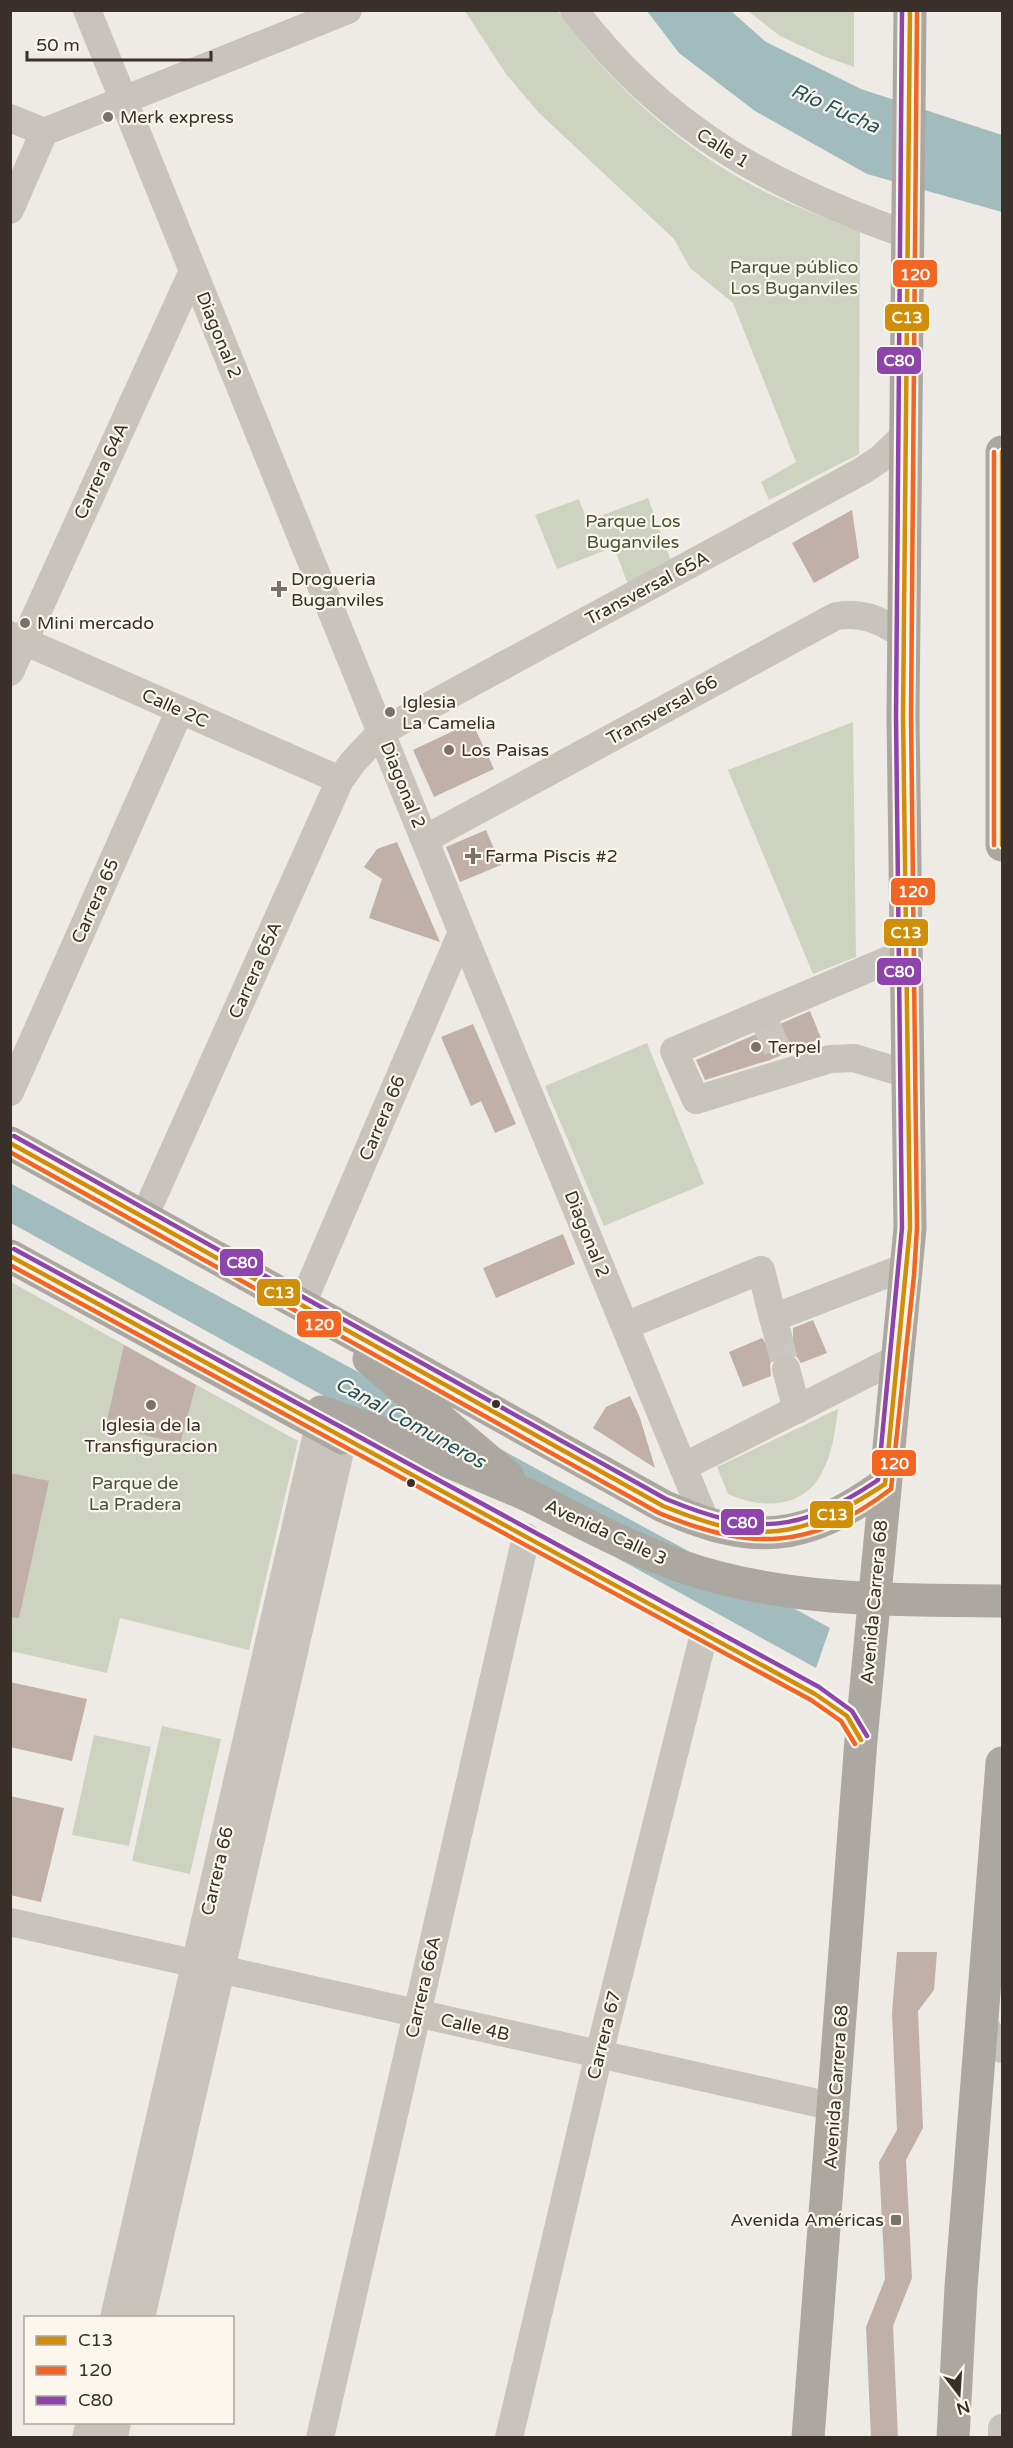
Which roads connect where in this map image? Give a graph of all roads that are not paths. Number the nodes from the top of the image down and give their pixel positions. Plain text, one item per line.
1 (87, 10) edge
2 (348, 10) edge
3 (574, 10) edge
4 (910, 10) edge
5 (123, 99) junction
6 (10, 118) edge
7 (44, 132) junction
8 (10, 210) edge
9 (908, 235) junction
10 (193, 271) junction
11 (906, 434) junction
12 (1002, 452) edge
13 (904, 635) junction
14 (17, 638) edge
15 (10, 672) edge
16 (180, 710) junction
17 (381, 732) junction
18 (1002, 751) edge
19 (340, 780) junction
20 (425, 839) junction
21 (1002, 845) edge
22 (462, 932) junction
23 (905, 953) junction
24 (907, 1074) junction
25 (10, 1092) edge
26 (10, 1143) edge
27 (144, 1217) junction
28 (10, 1256) edge
29 (908, 1266) junction
30 (303, 1304) junction
31 (625, 1326) junction
32 (898, 1358) junction
33 (786, 1369) tunnel mouth
34 (251, 1388) junction
35 (797, 1410) junction
36 (331, 1431) joint
37 (683, 1467) junction
38 (885, 1484) junction
39 (530, 1496) junction
40 (707, 1525) junction
41 (526, 1537) dead end
42 (1002, 1601) edge
43 (704, 1634) dead end
44 (1002, 1763) edge
45 (997, 1898) edge
46 (10, 1922) edge
47 (996, 1933) edge
48 (208, 1967) junction
49 (417, 2014) junction
50 (993, 2036) edge
51 (599, 2054) junction
52 (835, 2107) junction
53 (115, 2316) edge
54 (141, 2316) edge
55 (1002, 2428) edge
56 (320, 2438) edge
57 (509, 2438) edge
58 (808, 2438) edge
59 (953, 2438) edge
60 (1002, 2438) edge

1 - 5 street, Diagonal 2
2 - 5 street
3 - 9 street, Calle 1
4 - 9 main road, Avenida Carrera 68
5 - 7 street
5 - 10 street, Diagonal 2
6 - 7 street
7 - 8 street
9 - 11 main road, Avenida Carrera 68
10 - 14 street, Carrera 64A
10 - 17 street, Diagonal 2
11 - 13 main road, Avenida Carrera 68
11 - 17 street, Transversal 65A
12 - 18 main road
13 - 20 street, Transversal 66
13 - 23 main road, Avenida Carrera 68
14 - 15 street, Carrera 64A
14 - 16 street, Calle 2C
16 - 19 street, Calle 2C
16 - 25 street, Carrera 65
17 - 19 street, Carrera 65A
17 - 20 street, Diagonal 2
18 - 21 main road
19 - 27 street, Carrera 65A
20 - 22 street, Diagonal 2
22 - 30 street, Carrera 66
22 - 31 street, Diagonal 2
23 - 24 main road, Avenida Carrera 68
23 - 24 street
24 - 29 main road, Avenida Carrera 68
26 - 27 main road, Avenida Calle 3
27 - 30 main road, Avenida Calle 3
28 - 34 main road, Avenida Calle 3
29 - 31 street
29 - 32 main road, Avenida Carrera 68
30 - 39 main road, Avenida Calle 3
30 - 40 main road, Avenida Calle 3
31 - 37 street, Diagonal 2
32 - 35 street
32 - 38 main road, Avenida Carrera 68
33 - 35 street
34 - 36 main road, Avenida Calle 3
34 - 39 main road, Avenida Calle 3
35 - 37 street
36 - 48 street, Carrera 66
37 - 40 street, Diagonal 2
38 - 40 main road, Avenida Calle 3
38 - 52 main road, Avenida Carrera 68
39 - 42 main road, Avenida Calle 3, bridge
41 - 49 street, Carrera 66A
43 - 51 street, Carrera 67
44 - 45 main road
45 - 47 main road
46 - 48 street, Calle 4B
47 - 50 main road
48 - 49 street, Calle 4B
48 - 53 street, Carrera 66
48 - 54 street, Carrera 66
49 - 51 street, Calle 4B
49 - 56 street, Carrera 66A
50 - 59 main road
51 - 52 street, Calle 4B
51 - 57 street, Carrera 67
52 - 58 main road, Avenida Carrera 68
55 - 60 street

